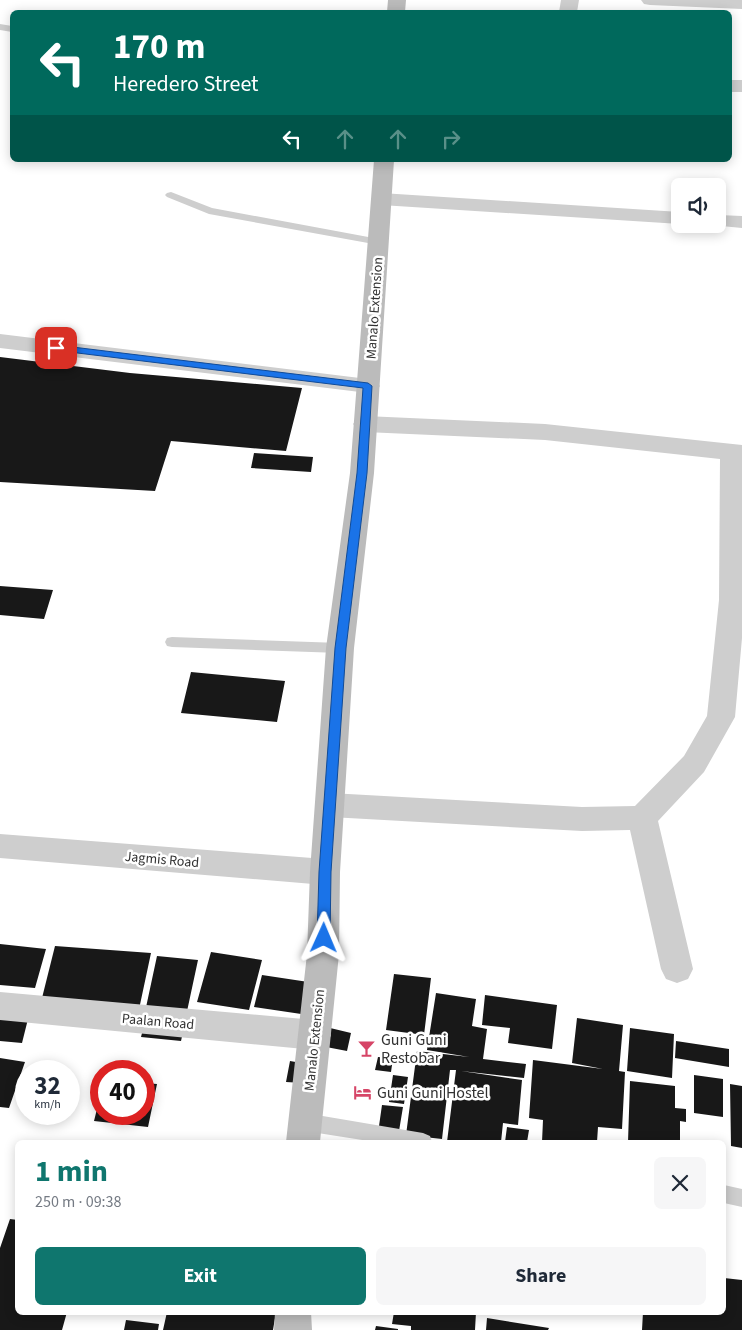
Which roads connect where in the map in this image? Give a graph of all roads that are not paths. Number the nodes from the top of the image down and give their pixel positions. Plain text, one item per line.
1 (650, 0) edge
2 (742, 4) edge
3 (384, 162) edge
4 (171, 195) dead end
5 (381, 199) junction
6 (671, 217) edge
7 (726, 221) edge
8 (742, 222) edge
9 (379, 242) junction
10 (0, 342) edge
11 (368, 386) junction
12 (365, 424) junction
13 (737, 452) edge
14 (172, 642) dead end
15 (340, 648) junction
16 (330, 805) junction
17 (642, 818) junction
18 (0, 846) edge
19 (325, 872) junction
20 (677, 969) dead end
21 (0, 1006) edge
22 (316, 1035) junction
23 (304, 1132) edge
24 (399, 1140) edge
25 (726, 1194) edge
26 (742, 1198) edge
27 (294, 1315) edge
28 (292, 1330) edge

1 - 2 street
3 - 5 street, Manalo Extension
4 - 9 lane
5 - 6 street
5 - 9 street, Manalo Extension
7 - 8 street
9 - 11 street, Manalo Extension
10 - 11 street
11 - 12 street, Manalo Extension
12 - 13 street
12 - 15 street, Manalo Extension
13 - 17 street
14 - 15 lane
15 - 16 street, Manalo Extension
16 - 17 street
16 - 19 street, Manalo Extension
17 - 20 street
18 - 19 street, Jagmis Road
19 - 22 street, Manalo Extension
21 - 22 street, Paalan Road
22 - 23 street, Manalo Extension
23 - 24 lane
25 - 26 lane
27 - 28 street

